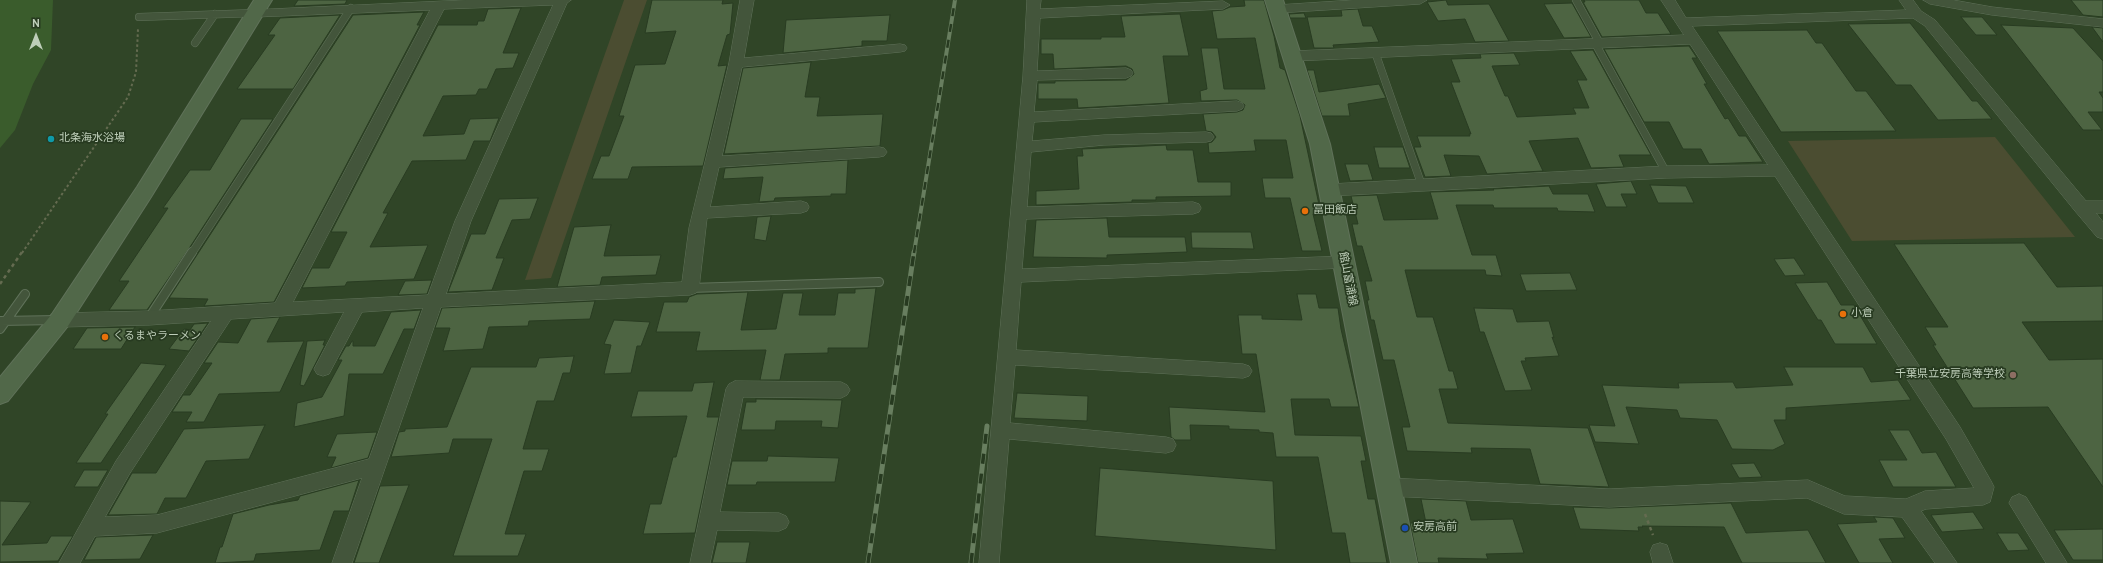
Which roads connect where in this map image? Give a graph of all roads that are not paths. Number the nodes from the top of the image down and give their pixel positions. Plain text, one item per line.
1 (563, 0) edge
2 (747, 0) edge
3 (1420, 0) edge
4 (1576, 0) edge
5 (1668, 0) edge
6 (1906, 0) edge
7 (1930, 0) edge
8 (1275, 4) edge
9 (439, 5) junction
10 (1223, 5) dead end
11 (259, 6) edge
12 (1034, 7) edge
13 (351, 8) junction
14 (215, 14) junction
15 (1916, 14) junction
16 (139, 16) road end
17 (1681, 22) junction
18 (2103, 23) edge
19 (1692, 39) junction
20 (1597, 42) junction
21 (195, 43) dead end
22 (900, 48) dead end
23 (1375, 52) junction
24 (1293, 56) junction
25 (736, 63) junction
26 (1126, 73) dead end
27 (1030, 76) junction
28 (1237, 106) dead end
29 (1026, 117) junction
30 (1206, 137) dead end
31 (1024, 147) junction
32 (879, 152) dead end
33 (713, 162) junction
34 (1780, 170) junction
35 (1666, 172) junction
36 (1422, 186) junction
37 (1330, 190) junction
38 (801, 207) dead end
39 (2081, 207) junction
40 (2103, 207) edge
41 (1193, 208) dead end
42 (701, 213) junction
43 (1018, 213) junction
44 (2103, 233) edge
45 (1344, 262) junction
46 (1013, 276) junction
47 (879, 282) dead end
48 (690, 288) junction
49 (25, 294) dead end
50 (436, 300) junction
51 (357, 304) junction
52 (280, 308) junction
53 (225, 314) junction
54 (149, 318) junction
55 (60, 320) junction
56 (3, 321) edge
57 (0, 329) edge
58 (1006, 357) junction
59 (323, 369) dead end
60 (1243, 371) dead end
61 (841, 390) dead end
62 (0, 394) edge
63 (1000, 430) junction
64 (1166, 445) dead end
65 (376, 466) junction
66 (1389, 487) junction
67 (2019, 503) dead end
68 (1907, 508) junction
69 (707, 521) junction
70 (779, 522) dead end
71 (90, 527) junction
72 (69, 563) edge
73 (342, 563) edge
74 (700, 563) edge
75 (989, 563) edge
76 (1404, 563) edge
77 (1947, 563) edge
78 (2057, 563) edge

1 - 9 street
1 - 50 street
2 - 25 street
3 - 8 street
4 - 20 lane
5 - 17 street
6 - 15 street
7 - 18 street
8 - 24 main road, 館山富浦線
9 - 13 street
9 - 52 street
10 - 12 street
11 - 13 street
11 - 14 lane
11 - 55 main road
12 - 27 street
13 - 54 lane
14 - 16 lane
14 - 21 lane
15 - 17 street
15 - 39 street
17 - 19 street
19 - 20 street
19 - 34 street
20 - 23 street
20 - 35 lane
22 - 25 street
23 - 24 street
23 - 36 lane
24 - 37 main road, 館山富浦線
25 - 33 street
26 - 27 street
27 - 29 street
28 - 29 street
29 - 31 street
30 - 31 street
31 - 43 street
32 - 33 street
33 - 42 street
34 - 35 street
34 - 68 street
35 - 36 street
36 - 37 street
37 - 45 main road, 館山富浦線
38 - 42 street
39 - 40 street
39 - 44 street
41 - 43 street
42 - 48 street
43 - 46 street
45 - 46 street
45 - 66 main road, 館山富浦線
46 - 58 street
47 - 48 lane
48 - 50 street
49 - 56 lane
50 - 51 street
50 - 65 street
51 - 52 street
51 - 59 street
52 - 53 street
53 - 54 street
53 - 71 street
54 - 55 street
55 - 56 lane
55 - 62 main road
56 - 57 lane
58 - 60 street
58 - 63 street
61 - 69 street
63 - 64 street
63 - 75 street
65 - 71 street
65 - 73 street
66 - 68 street
66 - 76 main road, 館山富浦線
67 - 78 street
68 - 77 street
69 - 70 street
69 - 74 street
71 - 72 street

